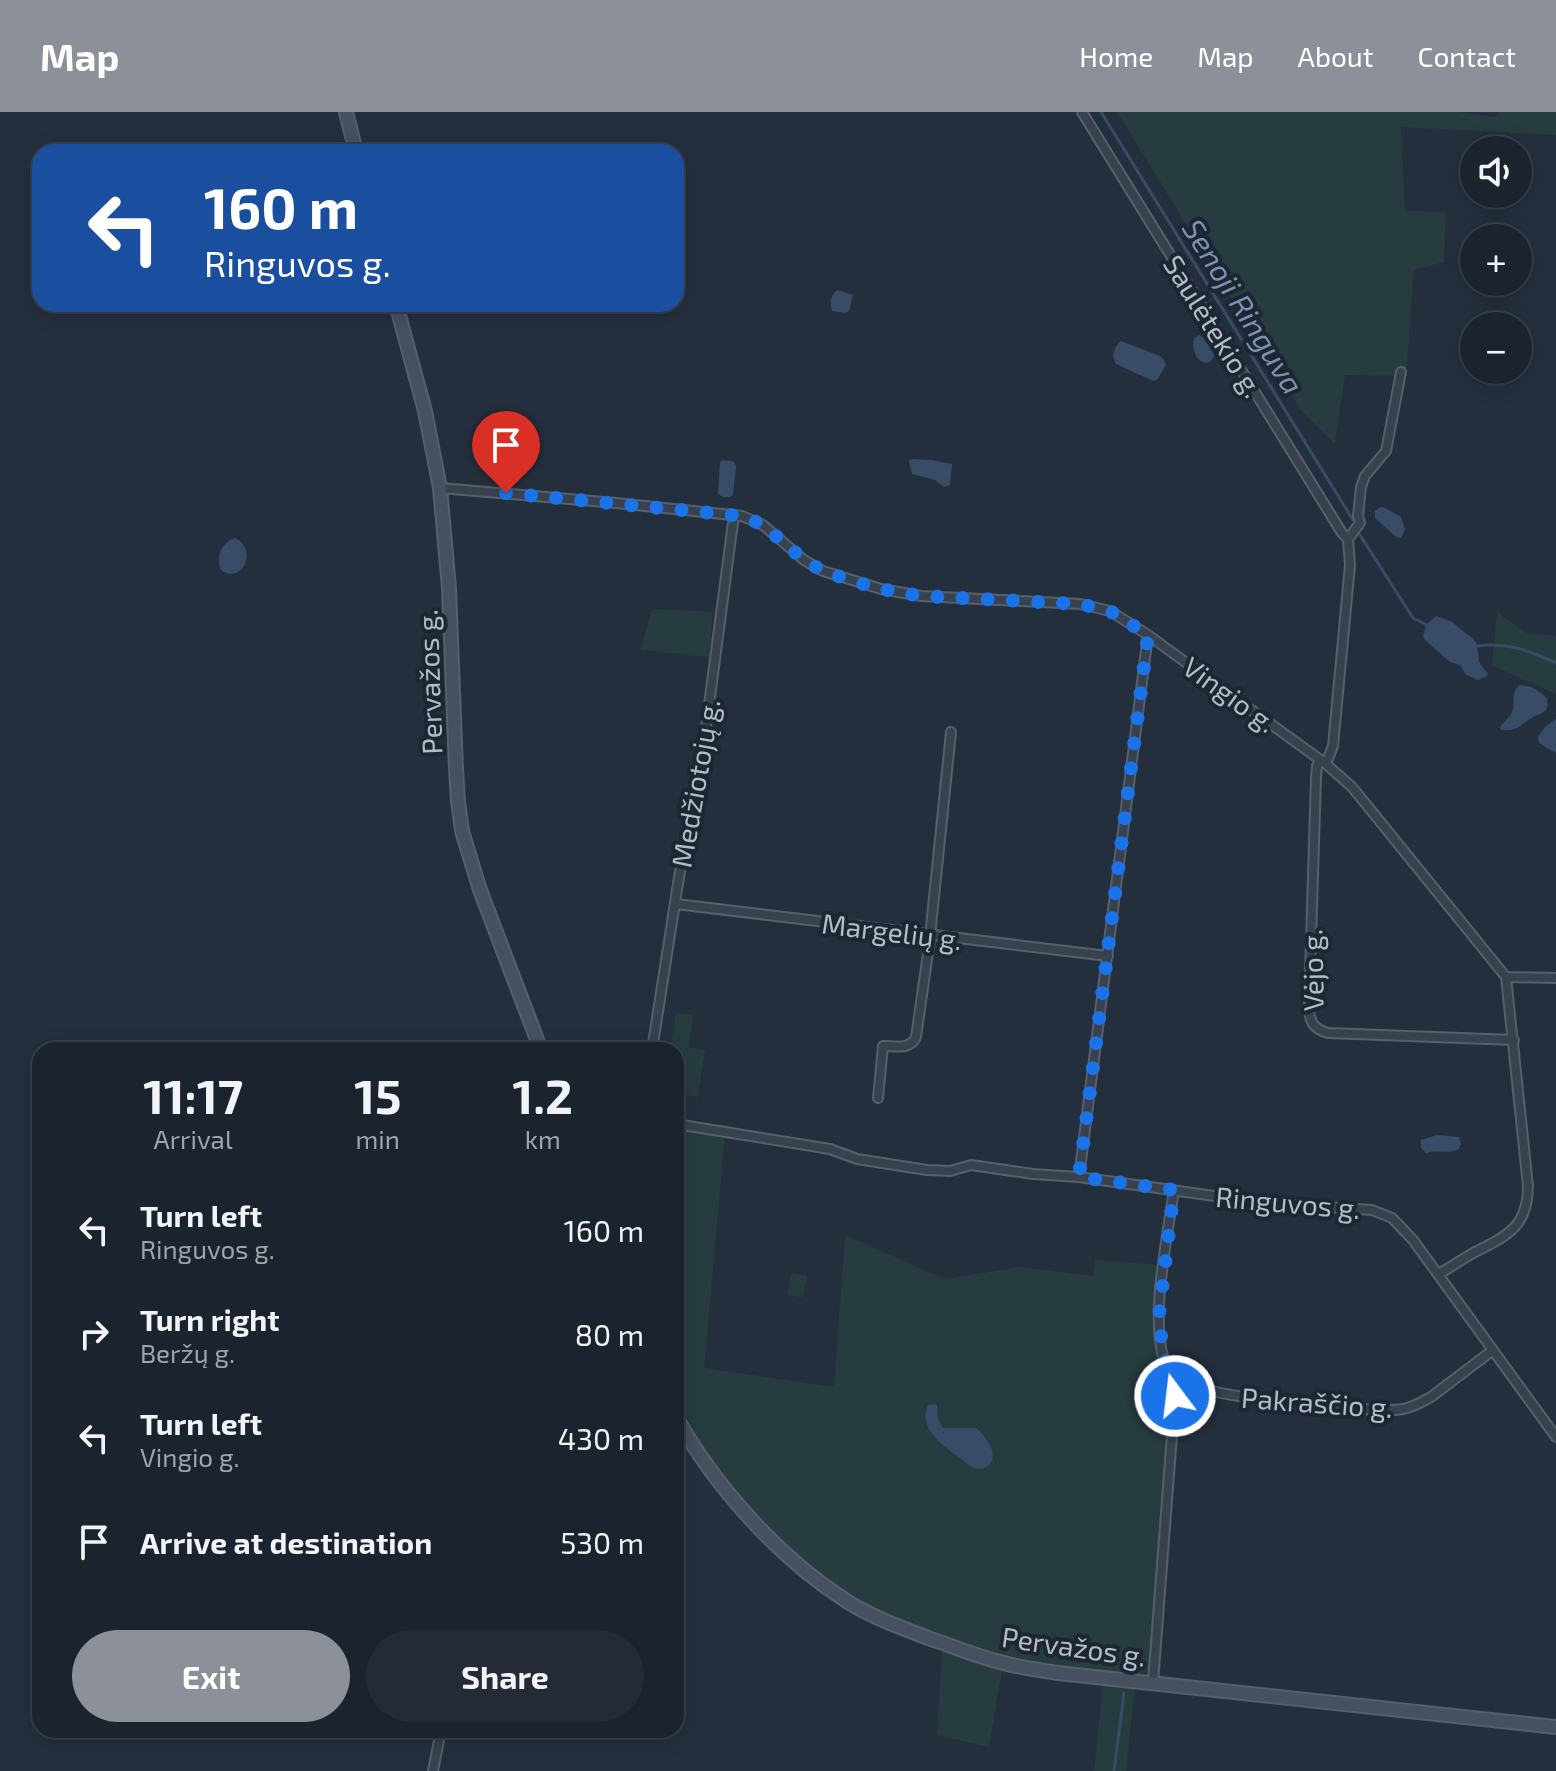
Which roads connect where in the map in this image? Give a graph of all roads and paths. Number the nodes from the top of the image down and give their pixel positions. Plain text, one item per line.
1 (346, 112) edge
2 (1082, 112) edge
3 (354, 144) edge
4 (398, 312) edge
5 (1401, 372) dead end
6 (440, 488) junction
7 (734, 515) junction
8 (1348, 539) junction
9 (1148, 635) junction
10 (951, 732) dead end
11 (1323, 762) junction
12 (676, 904) junction
13 (928, 935) junction
14 (1108, 956) junction
15 (1506, 977) junction
16 (1556, 978) edge
17 (1514, 1040) junction
18 (538, 1042) edge
19 (653, 1042) edge
20 (878, 1098) dead end
21 (684, 1125) edge
22 (1079, 1177) junction
23 (1174, 1190) junction
24 (1439, 1274) junction
25 (1493, 1350) junction
26 (1169, 1370) junction
27 (1189, 1387) junction
28 (1175, 1396) junction
29 (684, 1431) edge
30 (1556, 1437) edge
31 (1153, 1682) junction
32 (1556, 1727) edge
33 (439, 1738) edge
34 (433, 1771) edge

1 - 3 main road
2 - 8 street, Saulėtekio g.
4 - 6 main road, Pervažos g.
5 - 8 street
6 - 7 street, Vingio g.
6 - 18 main road, Pervažos g.
7 - 9 street, Vingio g.
7 - 12 street, Medžiotojų g.
8 - 11 street
9 - 11 street, Vingio g.
9 - 14 street
10 - 13 street
11 - 15 street, Vingio g.
11 - 17 street, Vėjo g.
12 - 13 street, Margelių g.
12 - 19 street, Medžiotojų g.
13 - 14 street, Margelių g.
13 - 20 street
14 - 22 street
15 - 16 street
15 - 17 street
17 - 24 street
21 - 22 street, Ringuvos g.
22 - 23 street, Ringuvos g.
23 - 24 street, Ringuvos g.
23 - 26 street
24 - 25 street, Ringuvos g.
25 - 27 street, Pakraščio g.
25 - 30 street, Ringuvos g.
26 - 27 street, Pakraščio g.
26 - 28 street
27 - 28 street
28 - 31 street
29 - 31 main road, Pervažos g.
31 - 32 main road, Pervažos g.
33 - 34 street

